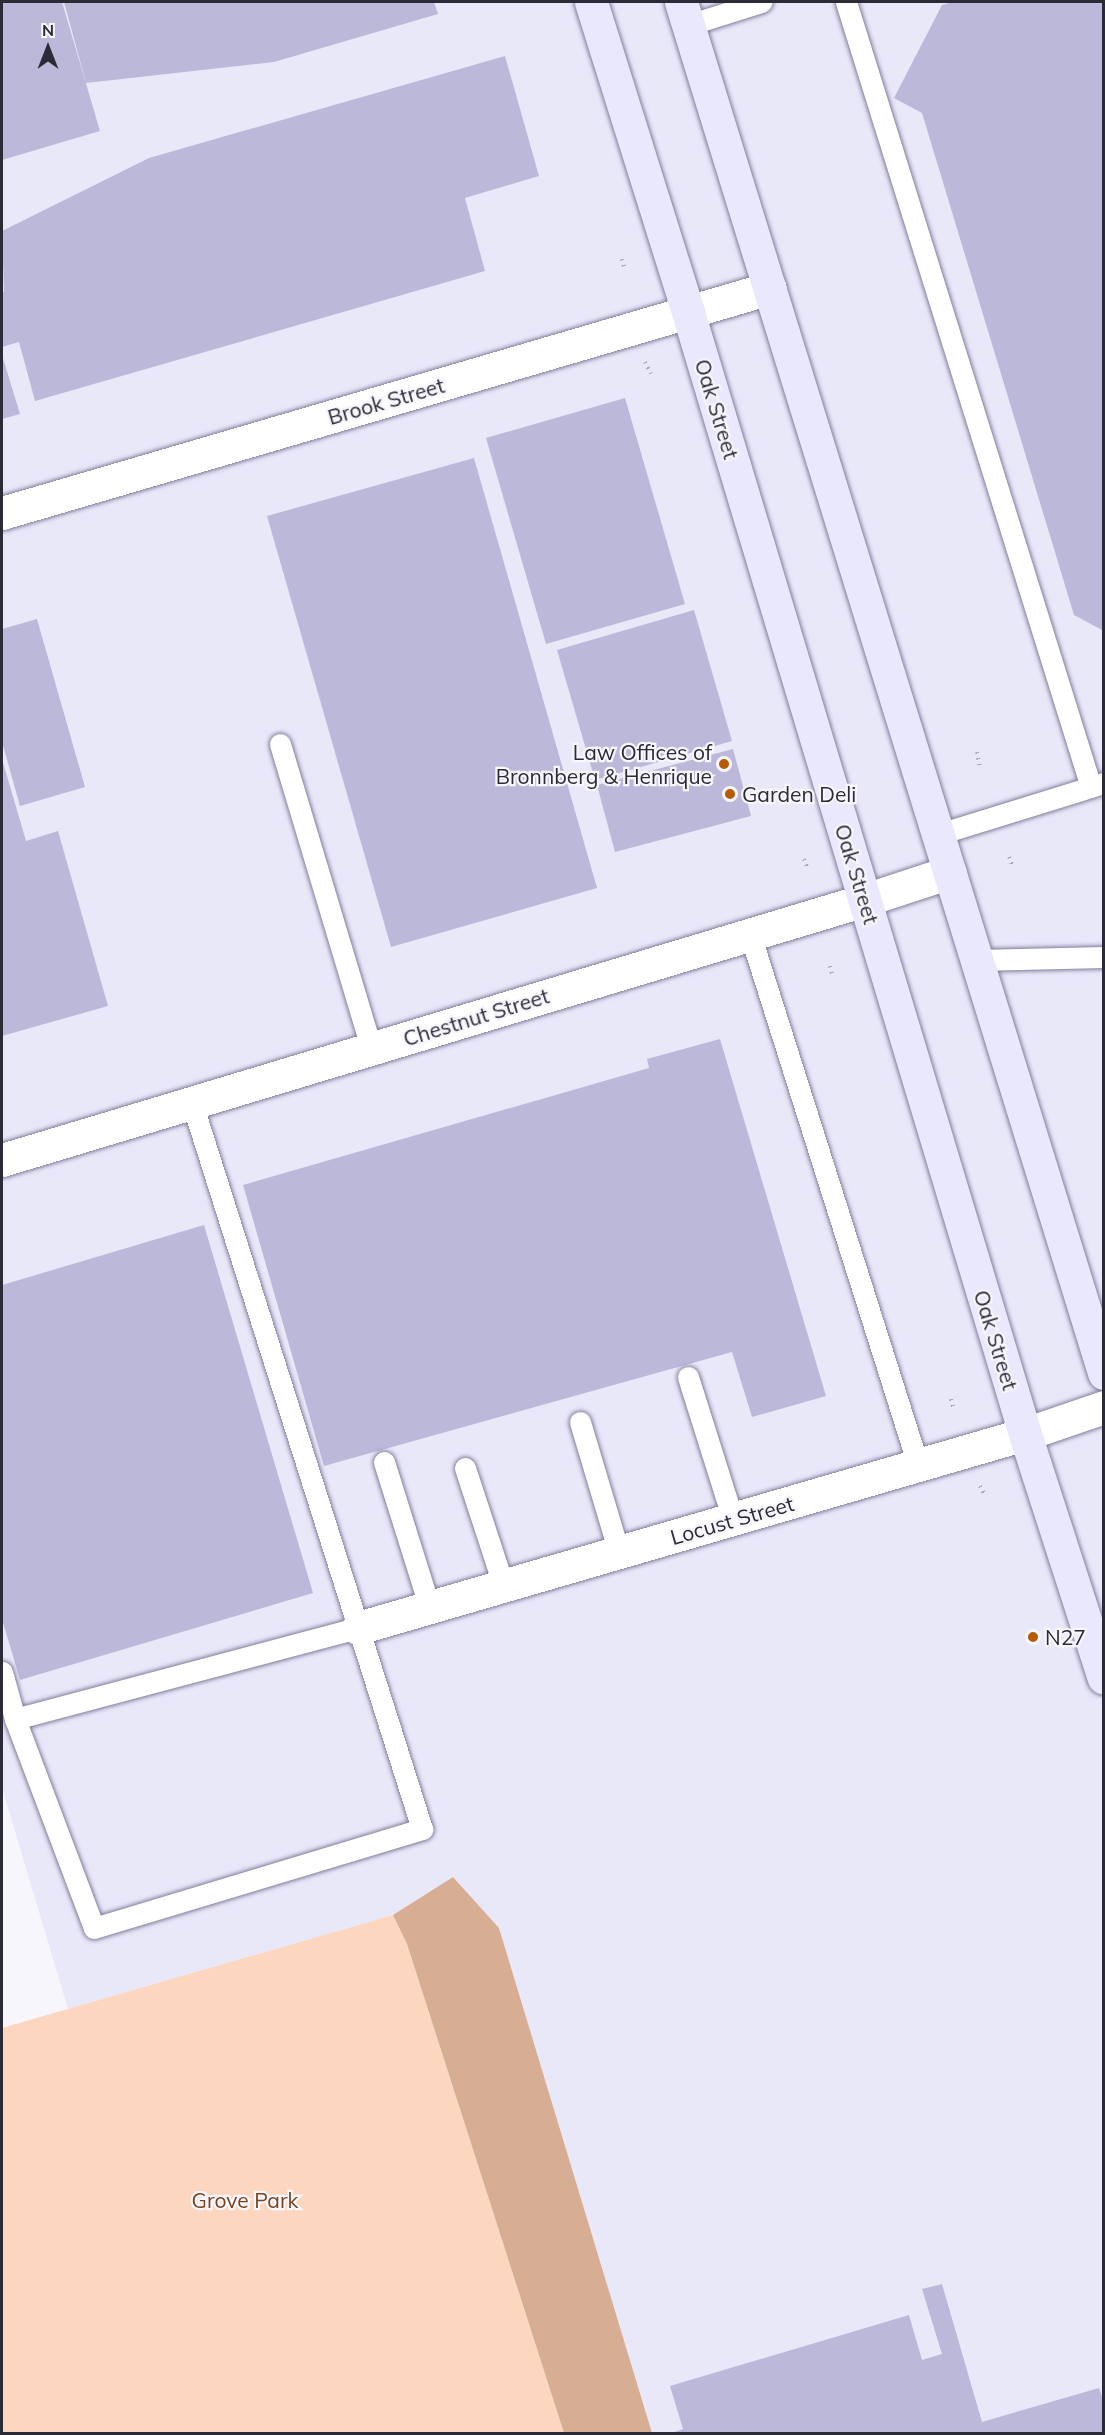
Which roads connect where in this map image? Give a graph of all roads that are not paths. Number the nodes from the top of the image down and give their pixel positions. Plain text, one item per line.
1 (591, 2) edge
2 (761, 2) edge
3 (846, 2) edge
4 (684, 13) edge
5 (770, 288) junction
6 (688, 312) junction
7 (2, 513) edge
8 (280, 744) dead end
9 (1097, 785) edge
10 (939, 834) junction
11 (950, 872) junction
12 (865, 900) junction
13 (750, 934) junction
14 (1104, 957) edge
15 (977, 960) junction
16 (371, 1048) junction
17 (192, 1103) junction
18 (2, 1160) edge
19 (1104, 1373) edge
20 (688, 1377) dead end
21 (1104, 1407) edge
22 (580, 1422) dead end
23 (1024, 1434) junction
24 (384, 1462) dead end
25 (918, 1465) junction
26 (465, 1468) dead end
27 (733, 1520) junction
28 (619, 1553) junction
29 (504, 1587) junction
30 (430, 1609) junction
31 (358, 1628) junction
32 (2, 1672) edge
33 (1104, 1678) edge
34 (15, 1719) junction

1 - 6 street, Oak Street
2 - 4 lane
3 - 9 lane
4 - 5 street
5 - 6 street, Brook Street
5 - 10 street
6 - 7 street, Brook Street
6 - 12 street, Oak Street
8 - 16 lane
9 - 10 lane
10 - 11 street
11 - 12 street, Chestnut Street
11 - 15 street
12 - 13 street, Chestnut Street
12 - 23 street, Oak Street
13 - 16 street, Chestnut Street
13 - 25 lane
14 - 15 lane
15 - 19 street
16 - 17 street, Chestnut Street
17 - 18 street, Chestnut Street
17 - 31 lane
20 - 27 lane
21 - 23 street, Locust Street
22 - 28 lane
23 - 25 street, Locust Street
23 - 33 street, Oak Street
24 - 30 lane
25 - 27 street, Locust Street
26 - 29 lane
27 - 28 street, Locust Street
28 - 29 street, Locust Street
29 - 30 street, Locust Street
30 - 31 street, Locust Street
31 - 34 lane
31 - 34 lane
32 - 34 lane

